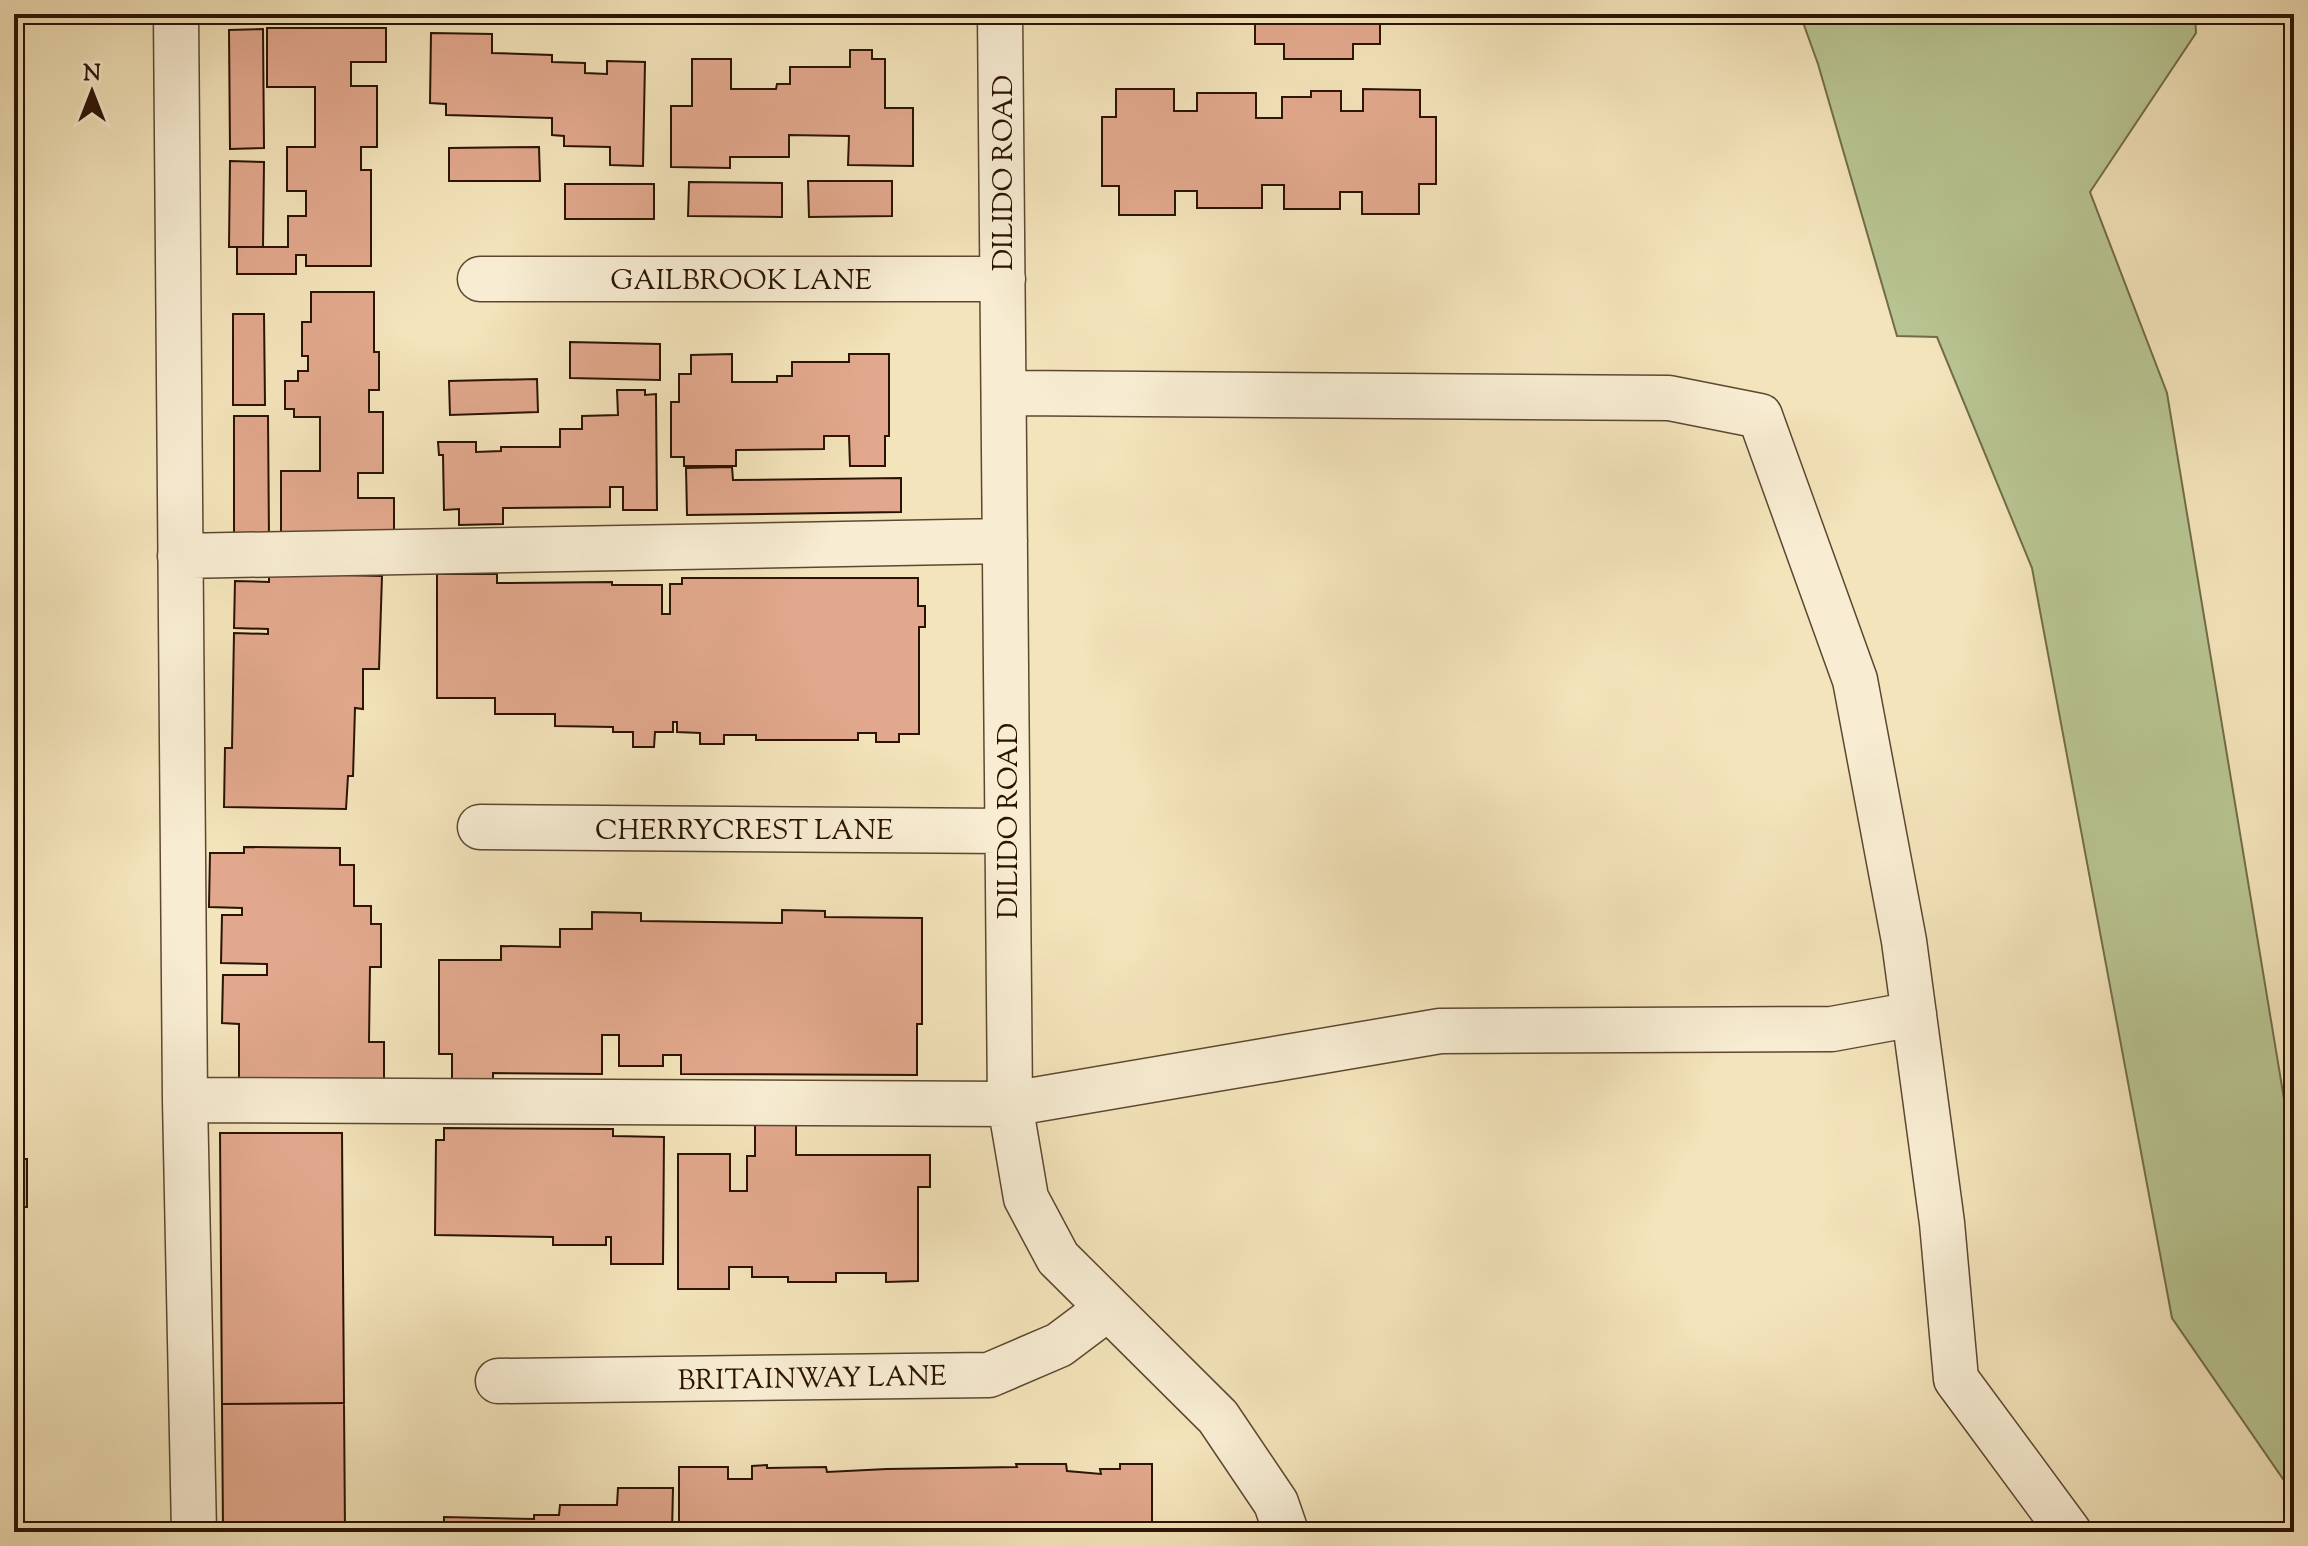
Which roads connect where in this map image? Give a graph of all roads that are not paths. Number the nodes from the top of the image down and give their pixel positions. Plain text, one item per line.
1 (176, 14) edge
2 (1000, 14) edge
3 (480, 279) dead end
4 (1003, 279) junction
5 (1004, 393) junction
6 (1005, 541) junction
7 (180, 556) junction
8 (480, 827) dead end
9 (1007, 831) junction
10 (1914, 1014) junction
11 (185, 1100) junction
12 (1010, 1104) junction
13 (1107, 1309) junction
14 (498, 1381) dead end
15 (194, 1532) edge
16 (1286, 1532) edge
17 (2069, 1532) edge

1 - 7 street
2 - 4 street, DILIDO ROAD
3 - 4 street, GAILBROOK LANE
4 - 5 street, DILIDO ROAD
5 - 6 street, DILIDO ROAD
5 - 10 street
6 - 7 street
6 - 9 street, DILIDO ROAD
7 - 11 street
8 - 9 street, CHERRYCREST LANE
9 - 12 street, DILIDO ROAD
10 - 12 street
10 - 17 street
11 - 12 street
11 - 15 street
12 - 13 street, DILIDO ROAD
13 - 14 street, BRITAINWAY LANE
13 - 16 street, DILIDO ROAD

